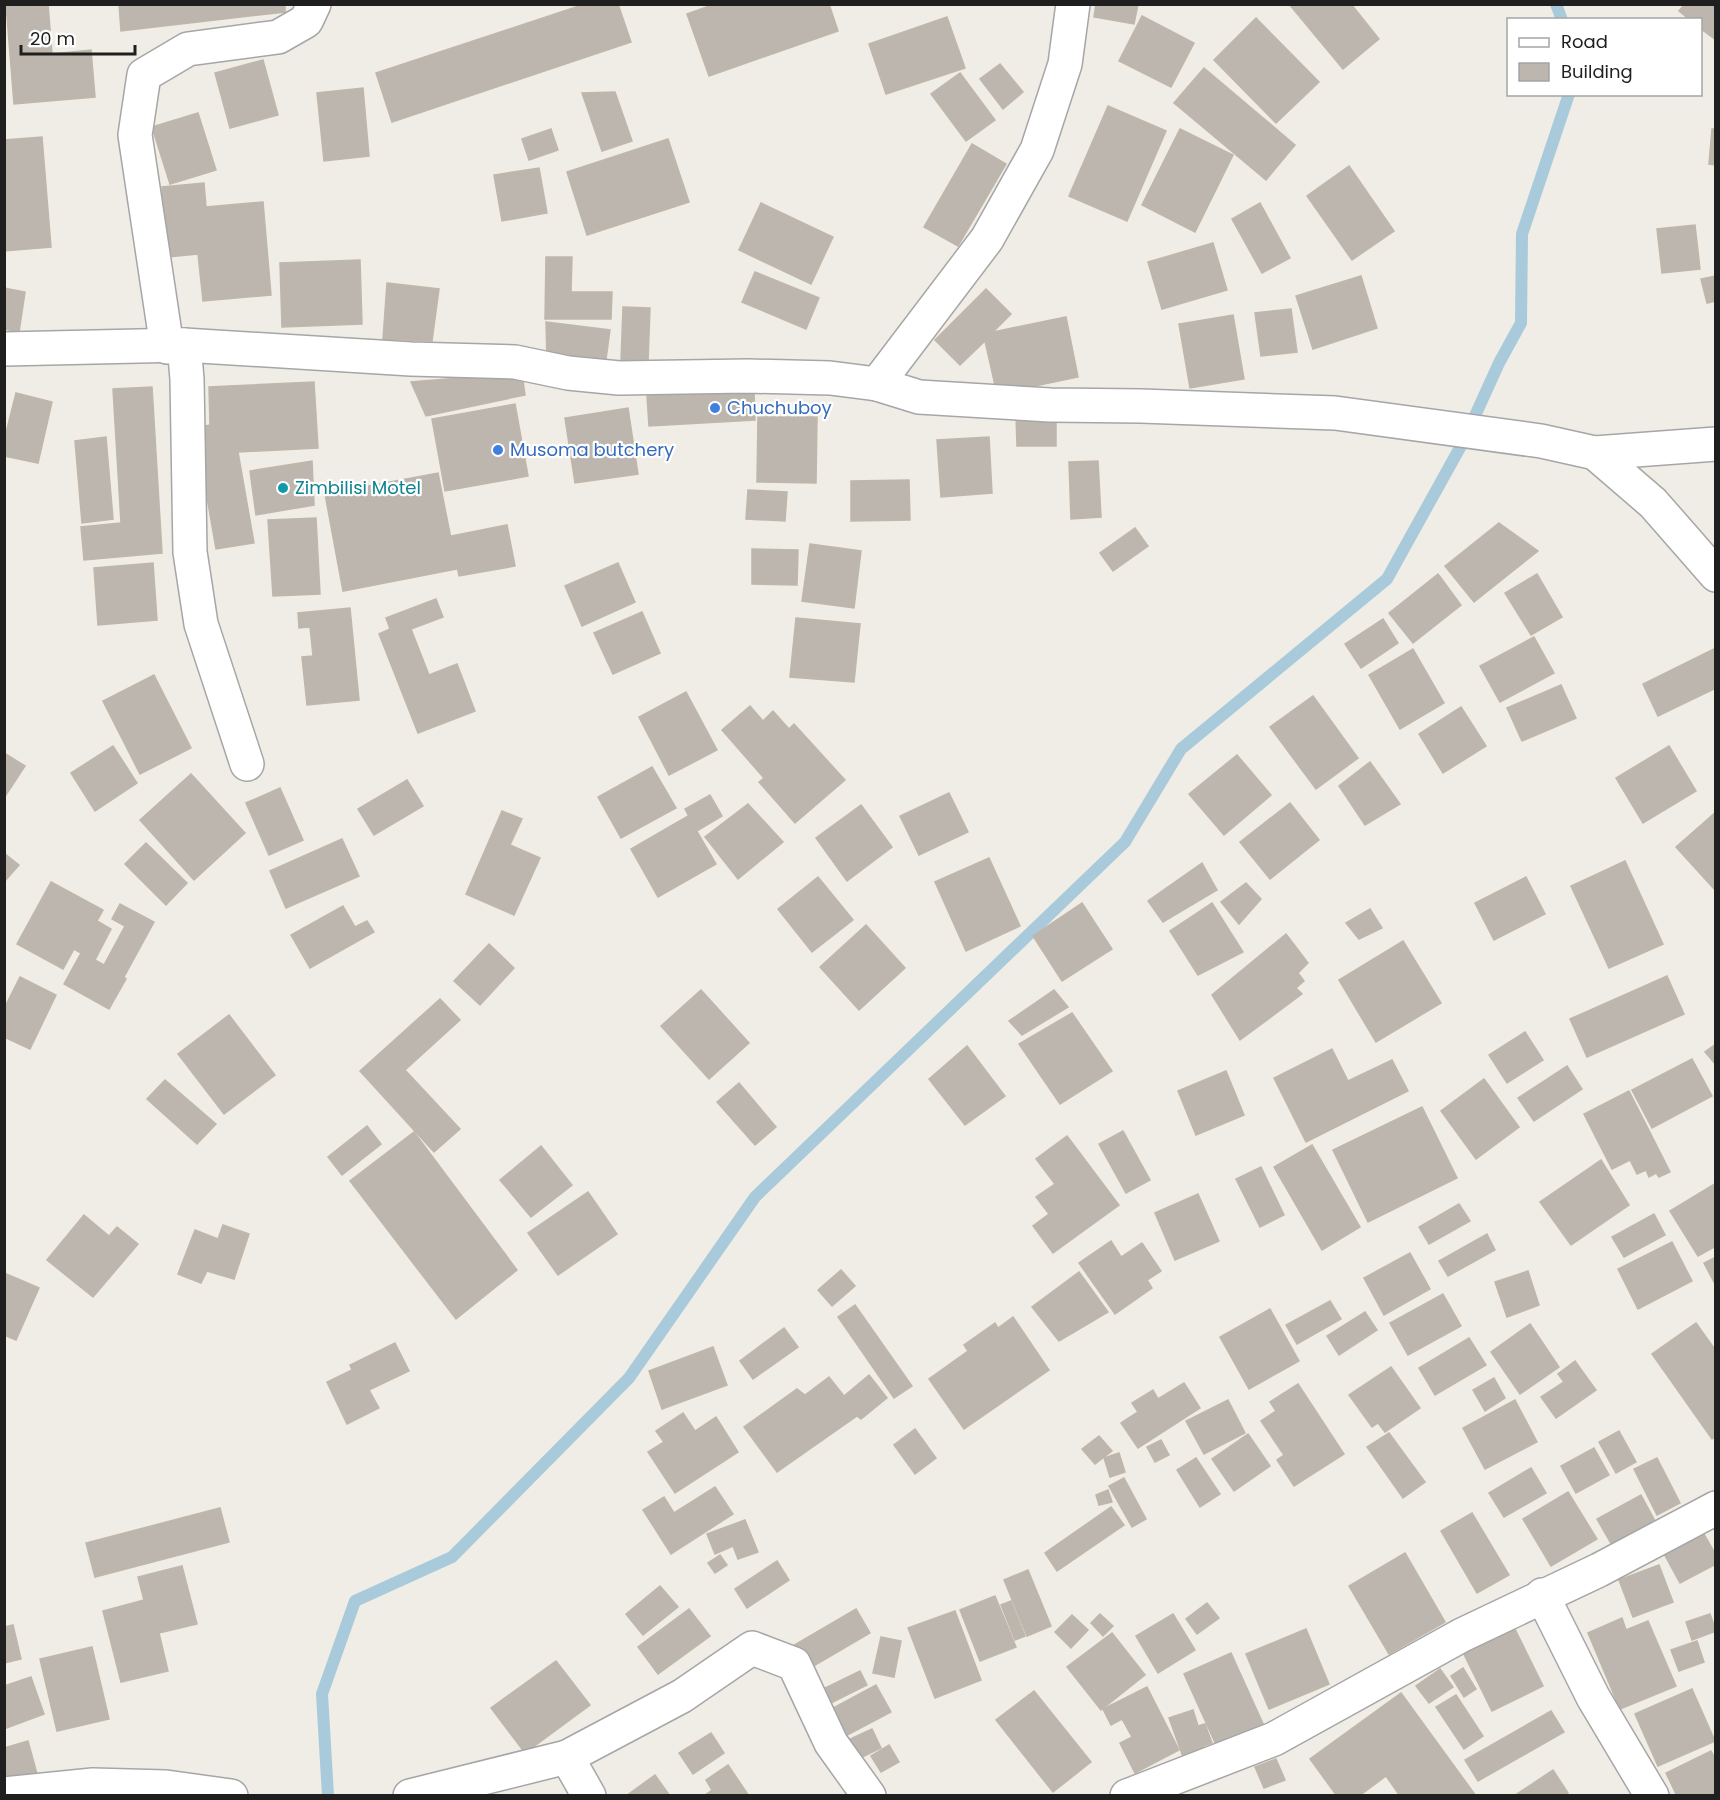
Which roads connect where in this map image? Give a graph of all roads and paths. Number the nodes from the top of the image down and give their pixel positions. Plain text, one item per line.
1 (314, 4) edge
2 (1073, 4) edge
3 (176, 346) junction
4 (4, 349) edge
5 (877, 384) junction
6 (1716, 444) edge
7 (1595, 453) junction
8 (1716, 575) edge
9 (248, 764) dead end
10 (1716, 1508) edge
11 (1542, 1595) junction
12 (567, 1757) junction
13 (4, 1794) edge
14 (231, 1796) edge
15 (410, 1796) edge
16 (589, 1796) edge
17 (869, 1796) edge
18 (1127, 1796) edge
19 (1652, 1796) edge

1 - 3 street
2 - 5 street
3 - 4 street
3 - 5 street
3 - 9 street
5 - 7 street
6 - 7 street
7 - 8 street
10 - 11 street
11 - 18 street
11 - 19 street
12 - 15 street
12 - 16 street
12 - 17 street
13 - 14 street

